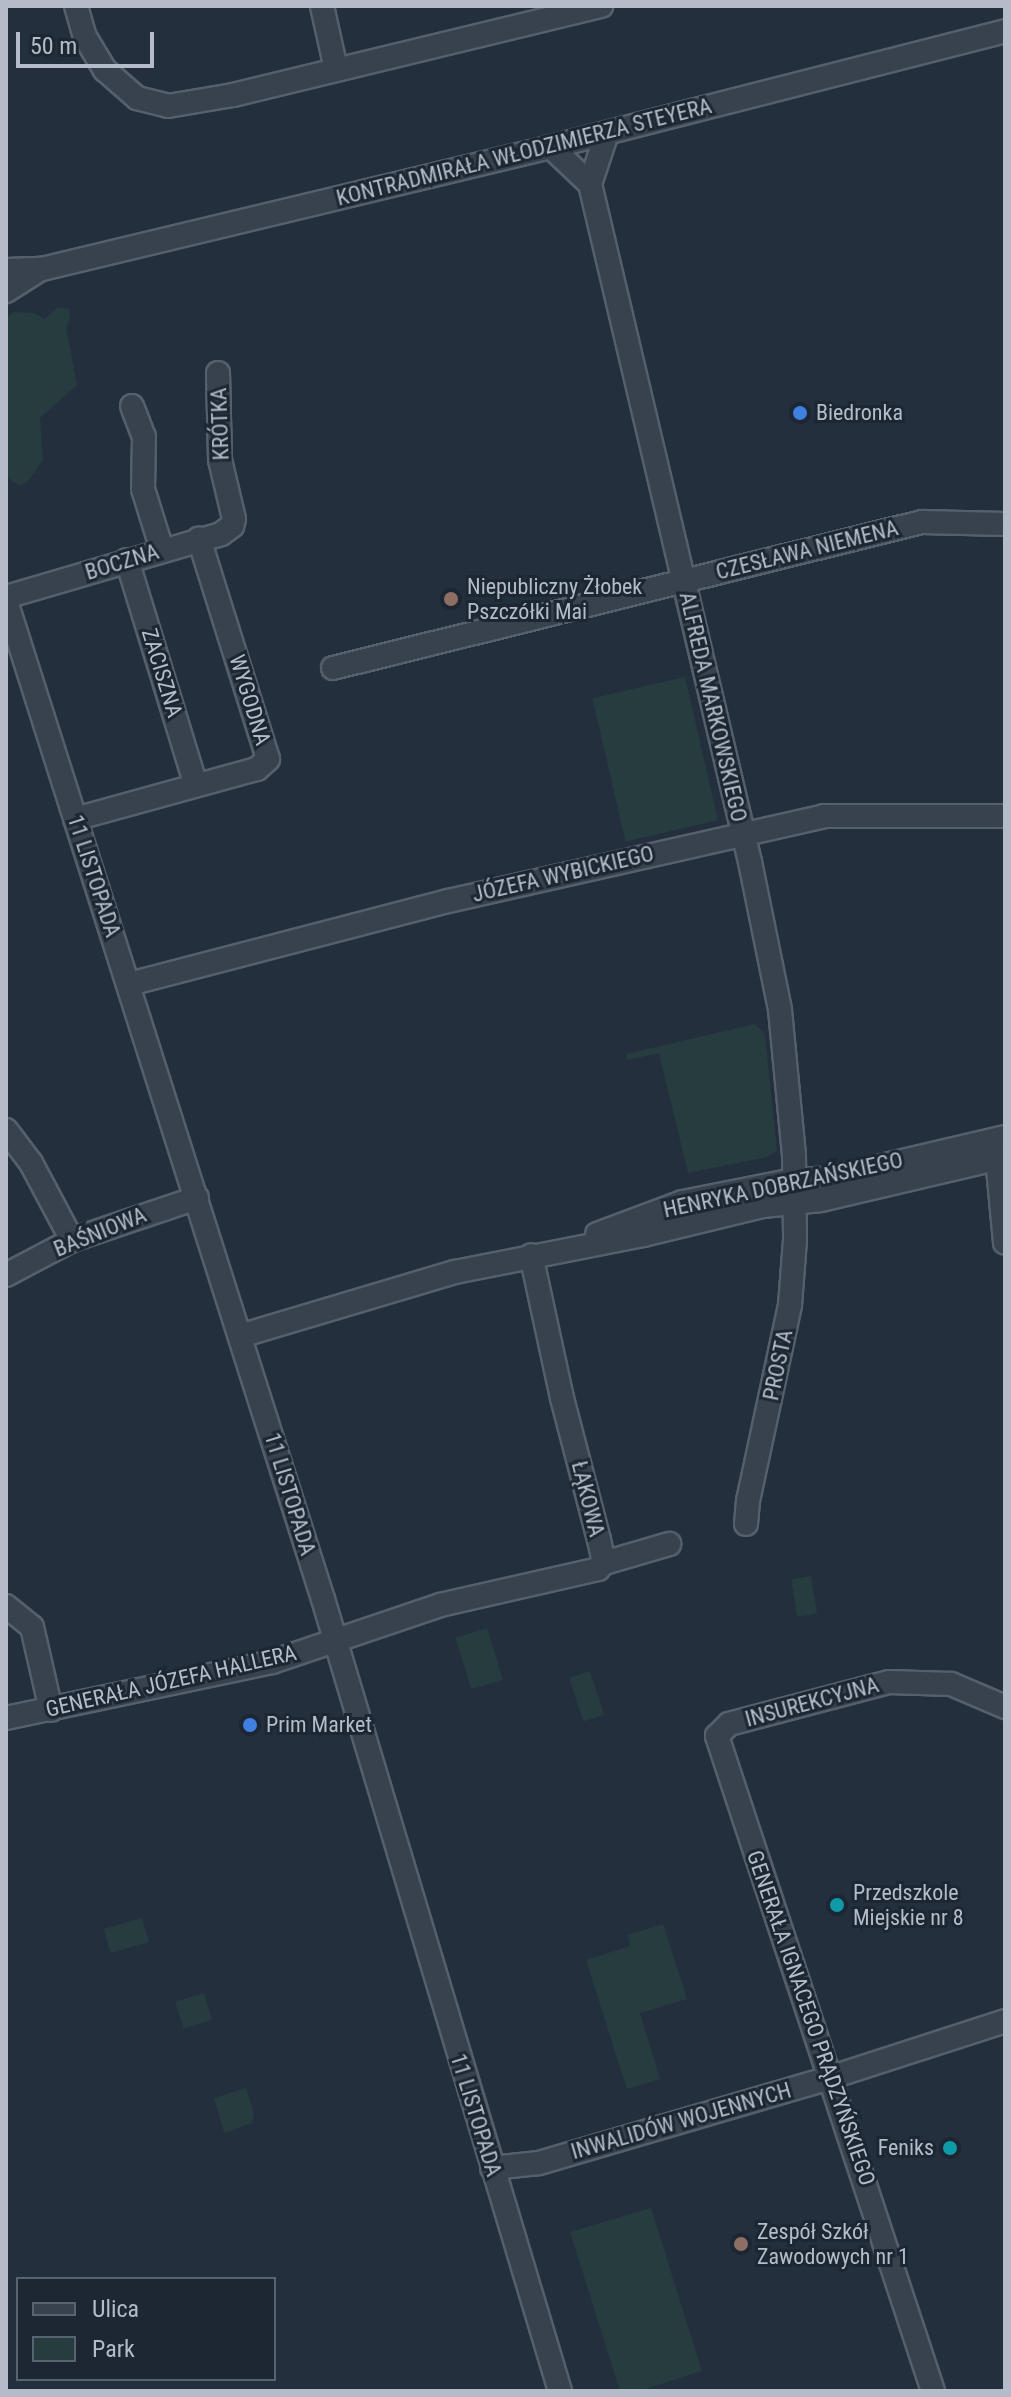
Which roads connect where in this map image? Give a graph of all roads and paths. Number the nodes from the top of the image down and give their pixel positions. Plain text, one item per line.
1 (76, 6) edge
2 (322, 6) edge
3 (601, 6) edge
4 (1005, 31) edge
5 (336, 69) junction
6 (607, 133) junction
7 (551, 147) junction
8 (590, 184) junction
9 (42, 269) junction
10 (6, 270) edge
11 (6, 291) edge
12 (218, 373) dead end
13 (132, 406) dead end
14 (234, 523) joint
15 (1005, 524) edge
16 (199, 539) junction
17 (162, 550) junction
18 (127, 560) junction
19 (683, 581) junction
20 (6, 599) edge
21 (333, 668) dead end
22 (196, 785) junction
23 (1005, 816) edge
24 (75, 819) junction
25 (743, 833) junction
26 (129, 984) junction
27 (6, 1130) edge
28 (1005, 1137) edge
29 (1001, 1158) edge
30 (794, 1180) junction
31 (197, 1198) junction
32 (794, 1204) junction
33 (72, 1240) junction
34 (1005, 1243) edge
35 (567, 1248) junction
36 (531, 1255) junction
37 (6, 1275) edge
38 (240, 1336) junction
39 (746, 1524) dead end
40 (669, 1544) dead end
41 (604, 1563) junction
42 (6, 1606) edge
43 (335, 1639) junction
44 (1005, 1707) edge
45 (51, 1710) junction
46 (6, 1718) edge
47 (717, 1736) joint
48 (1005, 2021) edge
49 (829, 2078) junction
50 (492, 2168) junction
51 (560, 2391) edge
52 (933, 2391) edge

1 - 5 street
2 - 5 street
3 - 5 street
4 - 6 street, KONTRADMIRAŁA WŁODZIMIERZA STEYERA
6 - 7 street, KONTRADMIRAŁA WŁODZIMIERZA STEYERA
6 - 8 street
7 - 8 street
7 - 9 street, KONTRADMIRAŁA WŁODZIMIERZA STEYERA
8 - 19 street, ALFREDA MARKOWSKIEGO
9 - 10 street, KONTRADMIRAŁA WŁODZIMIERZA STEYERA
9 - 11 street, KONTRADMIRAŁA WŁODZIMIERZA STEYERA
12 - 14 street, KRÓTKA
13 - 17 street
14 - 16 street, BOCZNA
15 - 19 street, CZESŁAWA NIEMENA
16 - 17 street, BOCZNA
16 - 22 street, WYGODNA
17 - 18 street, BOCZNA
18 - 20 street, BOCZNA
18 - 22 street, ZACISZNA
19 - 21 street, CZESŁAWA NIEMENA
19 - 25 street, ALFREDA MARKOWSKIEGO
20 - 24 street, 11 LISTOPADA
22 - 24 street, WYGODNA
23 - 25 street, JÓZEFA WYBICKIEGO
24 - 26 street, 11 LISTOPADA
25 - 26 street, JÓZEFA WYBICKIEGO
25 - 30 street, ALFREDA MARKOWSKIEGO
26 - 31 street, 11 LISTOPADA
27 - 33 street
28 - 30 street, HENRYKA DOBRZAŃSKIEGO
29 - 32 street, HENRYKA DOBRZAŃSKIEGO
29 - 34 street
30 - 32 street, ALFREDA MARKOWSKIEGO
30 - 35 street, HENRYKA DOBRZAŃSKIEGO
31 - 33 street, BAŚNIOWA
31 - 38 street, 11 LISTOPADA
32 - 35 street, HENRYKA DOBRZAŃSKIEGO
32 - 39 street, PROSTA
33 - 37 street, BAŚNIOWA
35 - 36 street, HENRYKA DOBRZAŃSKIEGO
36 - 38 street, HENRYKA DOBRZAŃSKIEGO
36 - 41 street, ŁĄKOWA
38 - 43 street, 11 LISTOPADA
40 - 41 street
41 - 43 street, ŁĄKOWA
42 - 45 street
43 - 45 street, GENERAŁA JÓZEFA HALLERA
43 - 50 street, 11 LISTOPADA
44 - 47 street, INSUREKCYJNA
45 - 46 street, GENERAŁA JÓZEFA HALLERA
47 - 49 street, GENERAŁA IGNACEGO PRĄDZYŃSKIEGO
48 - 49 street, INWALIDÓW WOJENNYCH
49 - 50 street, INWALIDÓW WOJENNYCH
49 - 52 street, GENERAŁA IGNACEGO PRĄDZYŃSKIEGO
50 - 51 street, 11 LISTOPADA

